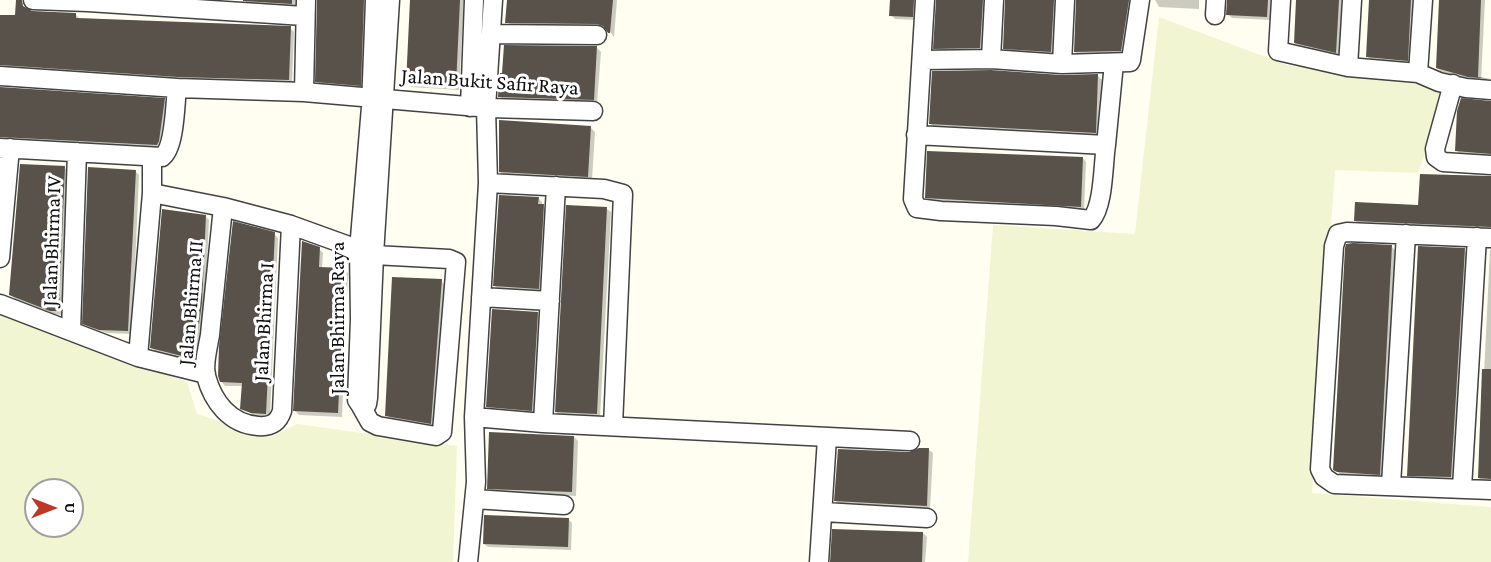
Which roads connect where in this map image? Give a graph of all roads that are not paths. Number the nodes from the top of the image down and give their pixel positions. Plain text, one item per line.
1 (33, 0) edge
2 (375, 0) edge
3 (390, 0) edge
4 (474, 0) edge
5 (493, 0) edge
6 (925, 0) edge
7 (994, 0) edge
8 (1065, 0) edge
9 (1140, 0) edge
10 (1281, 0) edge
11 (1352, 0) edge
12 (1423, 0) edge
13 (88, 1) edge
14 (153, 4) edge
15 (232, 6) edge
16 (305, 8) edge
17 (491, 34) junction
18 (597, 35) dead end
19 (991, 59) junction
20 (923, 60) junction
21 (1114, 63) junction
22 (1062, 64) junction
23 (1348, 67) junction
24 (1418, 74) junction
25 (0, 76) edge
26 (1453, 84) junction
27 (177, 88) junction
28 (1491, 88) edge
29 (304, 92) junction
30 (377, 98) junction
31 (478, 107) junction
32 (593, 111) dead end
33 (916, 135) junction
34 (1106, 145) junction
35 (5, 148) edge
36 (77, 152) junction
37 (152, 157) junction
38 (1491, 165) edge
39 (488, 183) junction
40 (556, 186) junction
41 (152, 193) junction
42 (223, 207) junction
43 (291, 225) junction
44 (1406, 234) junction
45 (1484, 238) edge
46 (366, 252) junction
47 (0, 258) edge
48 (481, 297) junction
49 (550, 301) junction
50 (0, 304) edge
51 (71, 331) junction
52 (138, 357) junction
53 (206, 374) junction
54 (474, 417) junction
55 (278, 420) joint
56 (543, 423) junction
57 (613, 426) junction
58 (827, 438) junction
59 (910, 441) dead end
60 (1392, 485) junction
61 (1462, 488) junction
62 (1491, 490) edge
63 (475, 499) junction
64 (564, 505) dead end
65 (824, 512) junction
66 (927, 518) dead end
67 (468, 562) edge
68 (819, 562) edge

1 - 13 street
2 - 30 street
3 - 30 street
4 - 31 street
5 - 17 street
6 - 20 street
7 - 19 street
8 - 22 street
9 - 21 street
10 - 23 street
11 - 23 street
12 - 24 street
13 - 14 street
14 - 15 street
15 - 16 street
16 - 29 street
17 - 18 street
17 - 31 street
19 - 20 street
19 - 22 street
20 - 33 street
21 - 22 street
21 - 34 street
23 - 24 street
24 - 26 street
25 - 27 street, Jalan Bukit Safir Raya
26 - 28 street
26 - 38 street
27 - 29 street, Jalan Bukit Safir Raya
27 - 37 street
29 - 30 street, Jalan Bukit Safir Raya
30 - 31 street, Jalan Bukit Safir Raya
30 - 46 street, Jalan Bhirma Raya
31 - 32 street, Jalan Bukit Safir Raya
31 - 39 street
33 - 34 street
33 - 34 street
35 - 36 street
35 - 47 street
36 - 37 street
36 - 51 street, Jalan Bhirma IV
37 - 41 street
39 - 40 street
39 - 48 street
40 - 49 street
40 - 57 street
41 - 42 street
41 - 52 street
42 - 43 street
42 - 53 street, Jalan Bhirma II
43 - 46 street
43 - 55 street, Jalan Bhirma I
44 - 45 street
44 - 60 street
44 - 60 street
45 - 61 street
46 - 46 street, Jalan Bhirma Raya
48 - 49 street
48 - 54 street
49 - 56 street
50 - 51 street
51 - 52 street
52 - 53 street
53 - 55 street, Jalan Bhirma II
54 - 56 street
54 - 63 street
56 - 57 street
57 - 58 street
58 - 59 street
58 - 65 street
60 - 61 street
61 - 62 street
63 - 64 street
63 - 67 street
65 - 66 street
65 - 68 street

